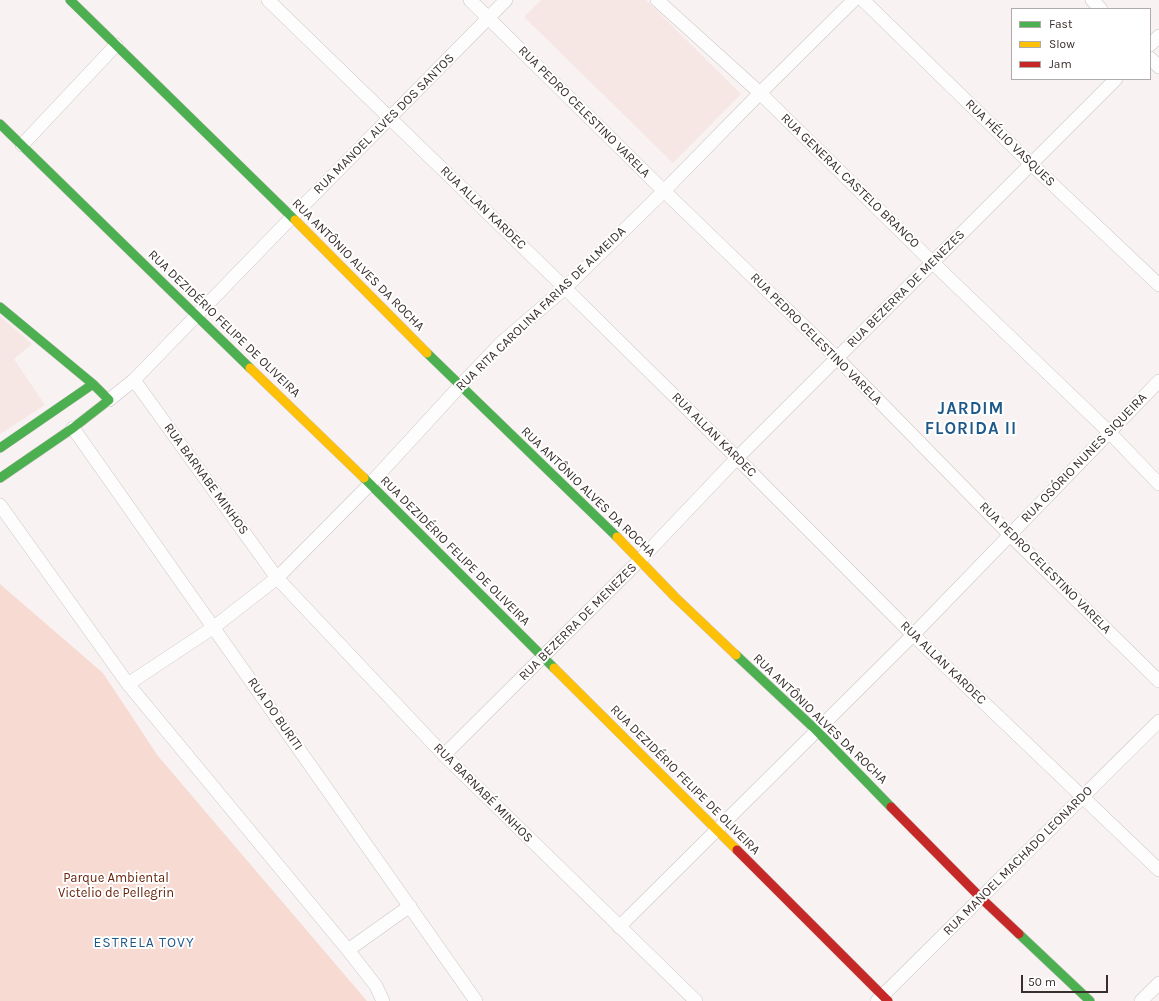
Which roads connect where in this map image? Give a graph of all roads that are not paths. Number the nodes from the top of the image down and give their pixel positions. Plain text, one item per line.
1 (70, 0) edge
2 (268, 0) edge
3 (470, 0) edge
4 (506, 0) edge
5 (657, 0) edge
6 (854, 0) edge
7 (863, 0) edge
8 (1092, 0) edge
9 (1100, 8) edge
10 (488, 18) junction
11 (1159, 36) edge
12 (1151, 44) edge
13 (116, 45) junction
14 (1151, 59) edge
15 (1159, 67) edge
16 (1115, 80) edge
17 (760, 93) junction
18 (391, 118) junction
19 (0, 124) edge
20 (22, 145) junction
21 (1031, 164) junction
22 (664, 191) junction
23 (292, 217) junction
24 (932, 262) junction
25 (1159, 285) edge
26 (565, 288) junction
27 (0, 306) edge
28 (196, 316) junction
29 (837, 358) junction
30 (134, 380) junction
31 (1159, 381) edge
32 (93, 384) junction
33 (460, 386) junction
34 (109, 400) junction
35 (73, 428) junction
36 (1109, 432) junction
37 (0, 448) edge
38 (737, 458) junction
39 (0, 478) edge
40 (370, 484) junction
41 (1159, 484) edge
42 (0, 505) edge
43 (1010, 535) junction
44 (640, 560) junction
45 (277, 578) junction
46 (214, 627) junction
47 (913, 634) junction
48 (543, 657) junction
49 (1159, 681) edge
50 (128, 684) junction
51 (1159, 721) edge
52 (816, 730) junction
53 (444, 755) junction
54 (1082, 797) junction
55 (716, 830) junction
56 (1159, 870) edge
57 (981, 898) junction
58 (410, 906) junction
59 (619, 927) junction
60 (348, 950) junction
61 (1159, 983) edge
62 (883, 999) edge
63 (383, 1001) edge
64 (476, 1001) edge
65 (696, 1001) edge
66 (1090, 1001) edge
67 (1142, 1001) edge

1 - 13 street, RUA ANTÔNIO ALVES DA ROCHA
2 - 18 street, RUA ALLAN KARDEC
3 - 10 street, RUA PEDRO CELESTINO VARELA
4 - 10 street, RUA MANOEL ALVES DOS SANTOS
5 - 17 street, RUA GENERAL CASTELO BRANCO
6 - 17 street, RUA RITA CAROLINA FARIAS DE ALMEIDA
7 - 21 street, RUA HÉLIO VASQUES
8 - 9 street
10 - 18 street, RUA MANOEL ALVES DOS SANTOS
10 - 22 street, RUA PEDRO CELESTINO VARELA
11 - 12 street
13 - 20 street
13 - 23 street, RUA ANTÔNIO ALVES DA ROCHA
14 - 15 street
16 - 21 street, RUA BEZERRA DE MENEZES
17 - 22 street, RUA RITA CAROLINA FARIAS DE ALMEIDA
17 - 24 street, RUA GENERAL CASTELO BRANCO
18 - 23 street, RUA MANOEL ALVES DOS SANTOS
18 - 26 street, RUA ALLAN KARDEC
19 - 20 street, RUA DEZIDÉRIO FELIPE DE OLIVEIRA
20 - 28 street, RUA DEZIDÉRIO FELIPE DE OLIVEIRA
21 - 24 street, RUA BEZERRA DE MENEZES
21 - 25 street, RUA HÉLIO VASQUES
22 - 26 street, RUA RITA CAROLINA FARIAS DE ALMEIDA
22 - 29 street, RUA PEDRO CELESTINO VARELA
23 - 28 street, RUA MANOEL ALVES DOS SANTOS
23 - 33 street, RUA ANTÔNIO ALVES DA ROCHA
24 - 29 street, RUA BEZERRA DE MENEZES
24 - 36 street, RUA GENERAL CASTELO BRANCO
26 - 33 street, RUA RITA CAROLINA FARIAS DE ALMEIDA
26 - 38 street, RUA ALLAN KARDEC
27 - 32 street
28 - 30 street, RUA MANOEL ALVES DOS SANTOS
28 - 40 street, RUA DEZIDÉRIO FELIPE DE OLIVEIRA
29 - 38 street, RUA BEZERRA DE MENEZES
29 - 43 street, RUA PEDRO CELESTINO VARELA
30 - 34 street, RUA MANOEL ALVES DOS SANTOS
30 - 45 street, RUA BARNABE MINHOS
31 - 36 street, RUA OSÓRIO NUNES SIQUEIRA
32 - 34 street
32 - 37 street
33 - 40 street, RUA RITA CAROLINA FARIAS DE ALMEIDA
33 - 44 street, RUA ANTÔNIO ALVES DA ROCHA
34 - 35 street
35 - 39 street
35 - 46 street, RUA DO BURITI
36 - 41 street, RUA GENERAL CASTELO BRANCO
36 - 43 street, RUA OSÓRIO NUNES SIQUEIRA
38 - 44 street, RUA BEZERRA DE MENEZES
38 - 47 street, RUA ALLAN KARDEC
40 - 45 street, RUA RITA CAROLINA FARIAS DE ALMEIDA
40 - 48 street, RUA DEZIDÉRIO FELIPE DE OLIVEIRA
42 - 50 street
43 - 47 street, RUA OSÓRIO NUNES SIQUEIRA
43 - 49 street, RUA PEDRO CELESTINO VARELA
44 - 48 street, RUA BEZERRA DE MENEZES
44 - 52 street, RUA ANTÔNIO ALVES DA ROCHA
45 - 46 street, RUA RITA CAROLINA FARIAS DE ALMEIDA
45 - 53 street, RUA BARNABÉ MINHOS
46 - 50 street, RUA RITA CAROLINA FARIAS DE ALMEIDA
46 - 58 street, RUA DO BURITI
47 - 52 street, RUA OSÓRIO NUNES SIQUEIRA
47 - 54 street, RUA ALLAN KARDEC
48 - 53 street, RUA BEZERRA DE MENEZES
48 - 55 street, RUA DEZIDÉRIO FELIPE DE OLIVEIRA
50 - 60 street
51 - 54 street, RUA MANOEL MACHADO LEONARDO
52 - 55 street, RUA OSÓRIO NUNES SIQUEIRA
52 - 57 street, RUA ANTÔNIO ALVES DA ROCHA
53 - 59 street, RUA BARNABÉ MINHOS
54 - 56 street, RUA ALLAN KARDEC
54 - 57 street, RUA MANOEL MACHADO LEONARDO
55 - 59 street, RUA OSÓRIO NUNES SIQUEIRA
55 - 62 street, RUA DEZIDÉRIO FELIPE DE OLIVEIRA
57 - 62 street, RUA MANOEL MACHADO LEONARDO
57 - 66 street, RUA ANTÔNIO ALVES DA ROCHA
58 - 60 street
58 - 64 street, RUA DO BURITI
59 - 65 street, RUA BARNABÉ MINHOS
60 - 63 street
61 - 67 street

